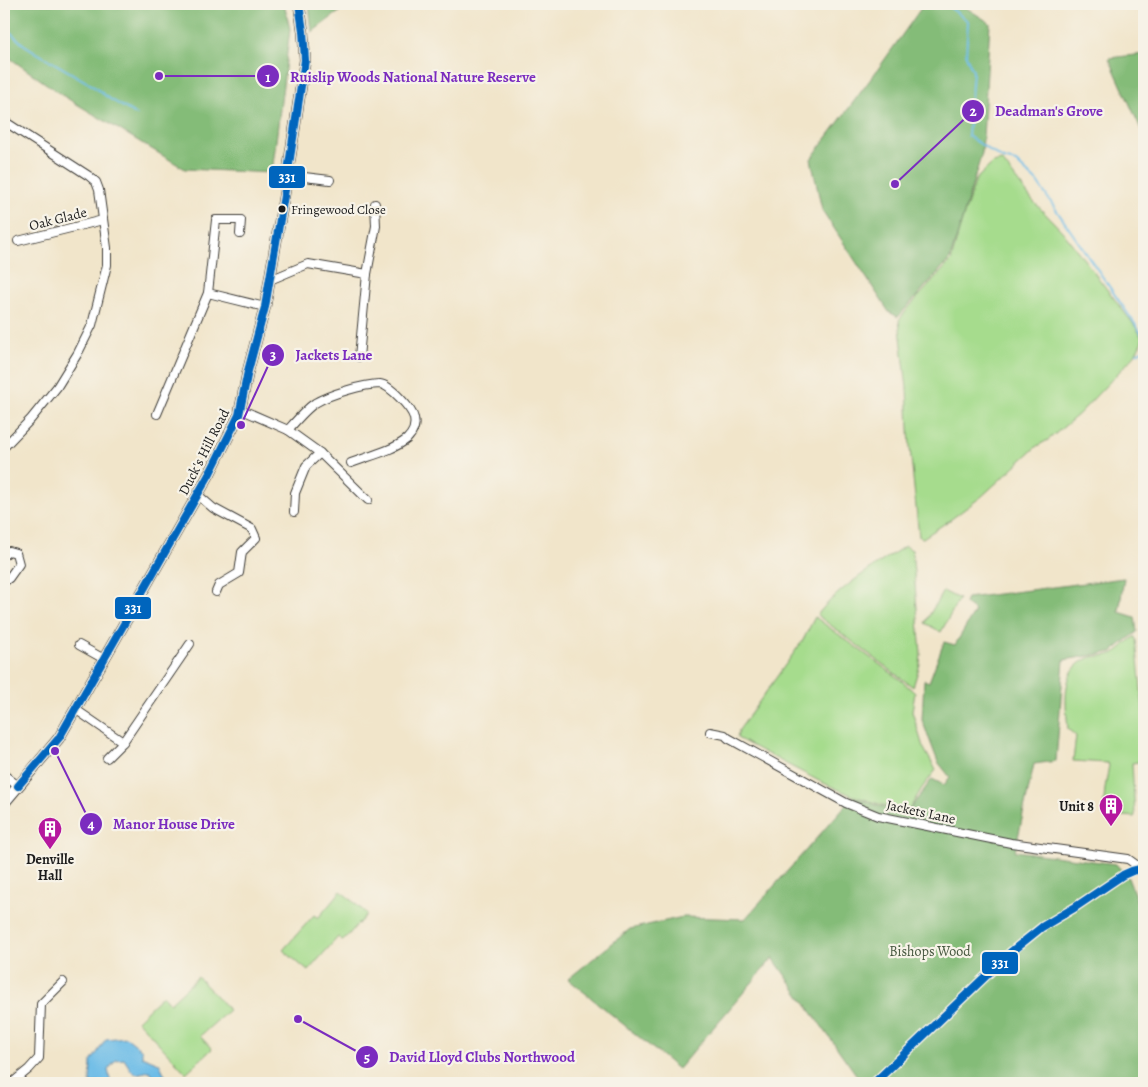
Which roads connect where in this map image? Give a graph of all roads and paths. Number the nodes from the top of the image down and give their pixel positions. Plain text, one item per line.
1 (299, 4) edge
2 (4, 122) edge
3 (287, 174) junction
4 (330, 180) dead end
5 (374, 204) dead end
6 (103, 220) junction
7 (240, 234) dead end
8 (18, 241) dead end
9 (367, 274) junction
10 (270, 280) junction
11 (208, 293) junction
12 (265, 307) junction
13 (359, 357) dead end
14 (240, 409) junction
15 (157, 414) dead end
16 (288, 430) junction
17 (4, 447) edge
18 (320, 453) junction
19 (351, 463) dead end
20 (198, 495) junction
21 (368, 500) dead end
22 (294, 512) dead end
23 (4, 555) edge
24 (4, 582) edge
25 (216, 592) dead end
26 (190, 644) dead end
27 (79, 645) dead end
28 (104, 659) junction
29 (75, 709) junction
30 (710, 732) dead end
31 (123, 742) junction
32 (107, 758) dead end
33 (4, 775) edge
34 (18, 786) junction
35 (4, 803) edge
36 (1143, 868) edge
37 (63, 982) dead end
38 (15, 1082) edge
39 (874, 1083) edge

1 - 3 main road, Duck's Hill Road
2 - 6 street
3 - 4 street
3 - 10 main road, Duck's Hill Road
5 - 9 street
6 - 8 street, Oak Glade
6 - 17 street
7 - 11 street
9 - 10 street
9 - 13 street
10 - 12 main road, Duck's Hill Road
11 - 12 street
11 - 15 street
12 - 14 main road, Duck's Hill Road
14 - 16 street
14 - 20 main road, Duck's Hill Road
16 - 18 street
16 - 19 street
18 - 21 street
18 - 22 street
20 - 25 street
20 - 28 main road, Duck's Hill Road
23 - 24 street
26 - 31 street
27 - 28 street
28 - 29 main road, Duck's Hill Road
29 - 31 street
29 - 34 main road, Duck's Hill Road
30 - 36 street, Jackets Lane
31 - 32 street
33 - 34 street
34 - 35 main road, Duck's Hill Road
36 - 39 street
37 - 38 street

